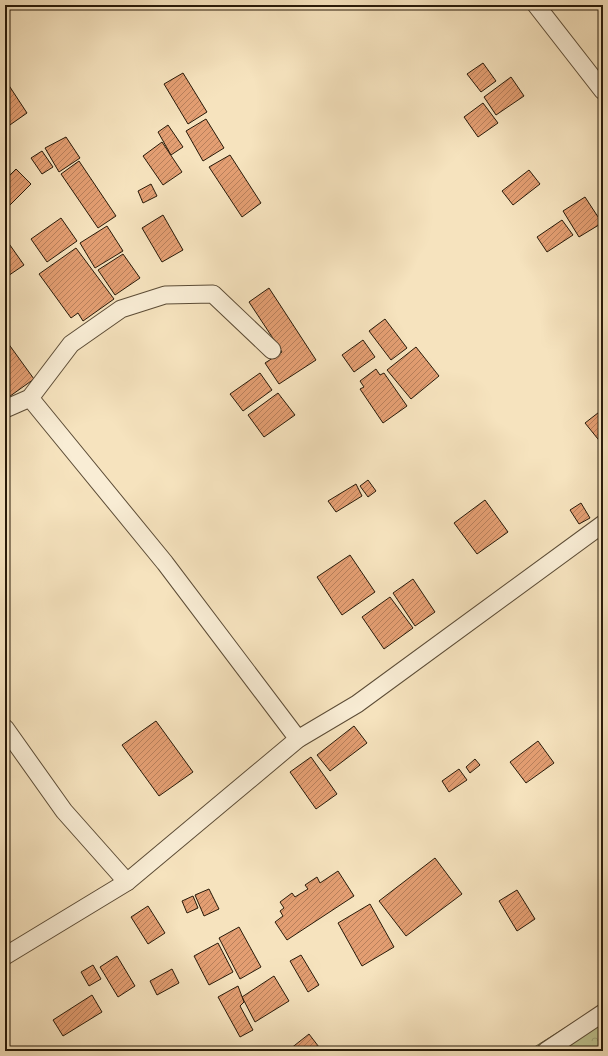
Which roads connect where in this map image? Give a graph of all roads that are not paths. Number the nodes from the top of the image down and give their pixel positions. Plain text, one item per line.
1 (536, 5) edge
2 (603, 91) edge
3 (272, 350) dead end
4 (30, 398) junction
5 (5, 409) edge
6 (603, 524) edge
7 (5, 728) edge
8 (298, 739) junction
9 (127, 882) junction
10 (5, 956) edge
11 (603, 1013) edge
12 (546, 1051) edge

1 - 2 street
3 - 4 street
4 - 5 street
4 - 8 street
6 - 8 street
7 - 9 street
8 - 9 street
9 - 10 street
11 - 12 street

